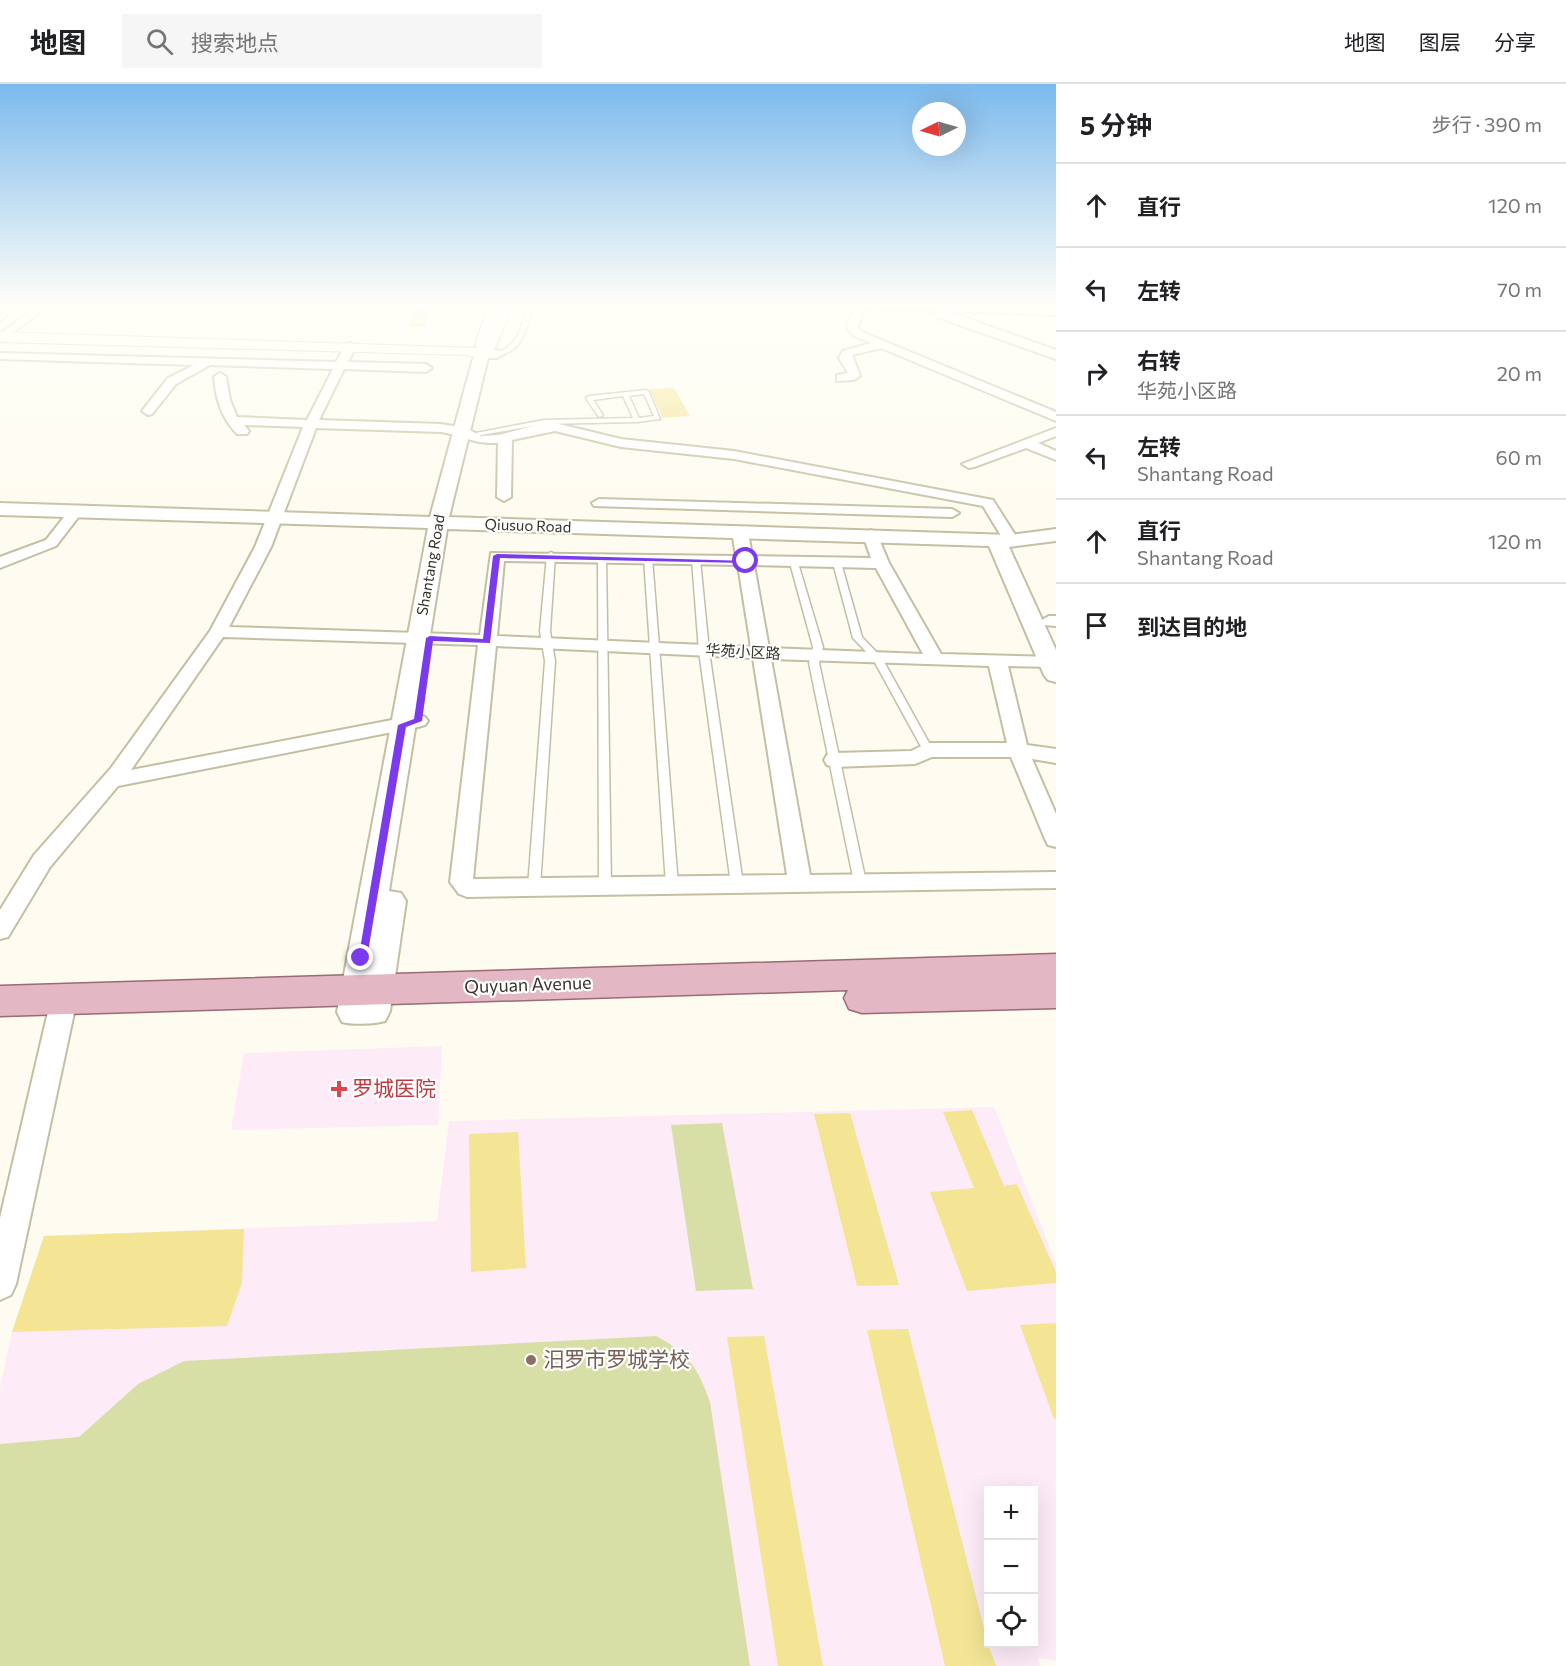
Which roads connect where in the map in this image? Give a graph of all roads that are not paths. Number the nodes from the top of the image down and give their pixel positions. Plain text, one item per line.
1 (183, 376) edge
2 (335, 376) edge
3 (483, 376) edge
4 (854, 376) edge
5 (958, 376) edge
6 (220, 377) dead end
7 (841, 378) dead end
8 (625, 394) junction
9 (148, 411) dead end
10 (600, 415) dead end
11 (1056, 417) edge
12 (637, 420) junction
13 (231, 421) junction
14 (311, 424) junction
15 (1056, 432) edge
16 (465, 433) junction
17 (248, 437) dead end
18 (505, 438) junction
19 (1027, 443) junction
20 (1056, 456) edge
21 (969, 464) dead end
22 (504, 497) dead end
23 (0, 509) edge
24 (76, 511) junction
25 (952, 513) dead end
26 (274, 518) junction
27 (443, 524) junction
28 (600, 528) junction
29 (740, 531) junction
30 (871, 535) junction
31 (1056, 535) edge
32 (1003, 540) junction
33 (551, 555) junction
34 (602, 557) junction
35 (648, 558) junction
36 (696, 560) junction
37 (746, 561) junction
38 (0, 563) edge
39 (794, 563) junction
40 (837, 563) junction
41 (881, 563) junction
42 (1054, 626) edge
43 (218, 632) junction
44 (424, 638) junction
45 (487, 641) junction
46 (548, 644) junction
47 (602, 646) junction
48 (652, 648) junction
49 (704, 651) junction
50 (761, 653) junction
51 (815, 656) junction
52 (877, 658) junction
53 (934, 658) junction
54 (997, 660) junction
55 (1054, 666) edge
56 (410, 723) junction
57 (928, 750) junction
58 (1018, 750) junction
59 (1056, 756) edge
60 (834, 760) junction
61 (112, 780) junction
62 (1056, 839) edge
63 (1056, 880) edge
64 (860, 882) junction
65 (800, 883) junction
66 (738, 884) junction
67 (672, 885) junction
68 (605, 886) junction
69 (534, 887) junction
70 (0, 930) edge
71 (1056, 969) edge
72 (1056, 993) edge
73 (0, 1001) edge
74 (365, 1001) junction
75 (61, 1010) junction
76 (0, 1023) edge
77 (0, 1284) edge

1 - 9 street
2 - 14 street
3 - 16 street, Shantang Road
4 - 7 street
5 - 11 street
6 - 13 street
8 - 10 lane
8 - 12 lane
8 - 12 lane
12 - 16 lane
13 - 14 street
13 - 17 street
14 - 16 street
14 - 26 street
15 - 19 street
16 - 18 street
16 - 27 street, Shantang Road
18 - 22 street
18 - 32 street
19 - 20 street
19 - 21 street
23 - 24 street, Qiusuo Road
24 - 26 street, Qiusuo Road
24 - 38 street
25 - 28 street
26 - 27 street, Qiusuo Road
26 - 43 street
27 - 28 street, Qiusuo Road
27 - 44 street, Shantang Road
28 - 29 street, Qiusuo Road
29 - 30 street, Qiusuo Road
29 - 37 street
30 - 32 street, Qiusuo Road
30 - 41 street
31 - 32 street, Qiusuo Road
32 - 42 street
32 - 55 street
33 - 34 street
33 - 45 street
33 - 46 lane
34 - 35 street
34 - 47 lane
35 - 36 street
35 - 48 lane
36 - 37 street
36 - 49 lane
37 - 39 street
37 - 50 street
39 - 40 street
39 - 51 lane
40 - 41 street
40 - 52 lane
41 - 53 street
43 - 44 street, 华苑小区路
43 - 61 street
44 - 45 street, 华苑小区路
44 - 56 street, Shantang Road
45 - 46 street, 华苑小区路
45 - 69 street
46 - 47 street, 华苑小区路
46 - 69 lane
47 - 48 street, 华苑小区路
47 - 68 lane
48 - 49 street, 华苑小区路
48 - 67 lane
49 - 50 street, 华苑小区路
49 - 66 lane
50 - 51 street, 华苑小区路
50 - 65 street
51 - 52 street, 华苑小区路
51 - 60 lane
52 - 53 street, 华苑小区路
52 - 57 lane
53 - 54 street, 华苑小区路
54 - 55 street, 华苑小区路
54 - 58 street
56 - 61 street
56 - 74 street, Shantang Road
57 - 58 street
57 - 60 street
58 - 59 street
58 - 62 street
60 - 64 lane
61 - 70 street
63 - 64 street
64 - 65 street
65 - 66 street
66 - 67 street
67 - 68 street
68 - 69 street
71 - 74 main road, Quyuan Avenue
72 - 74 main road, Quyuan Avenue
73 - 75 main road, Quyuan Avenue
74 - 75 main road, Quyuan Avenue
75 - 76 main road, Quyuan Avenue
75 - 77 street

